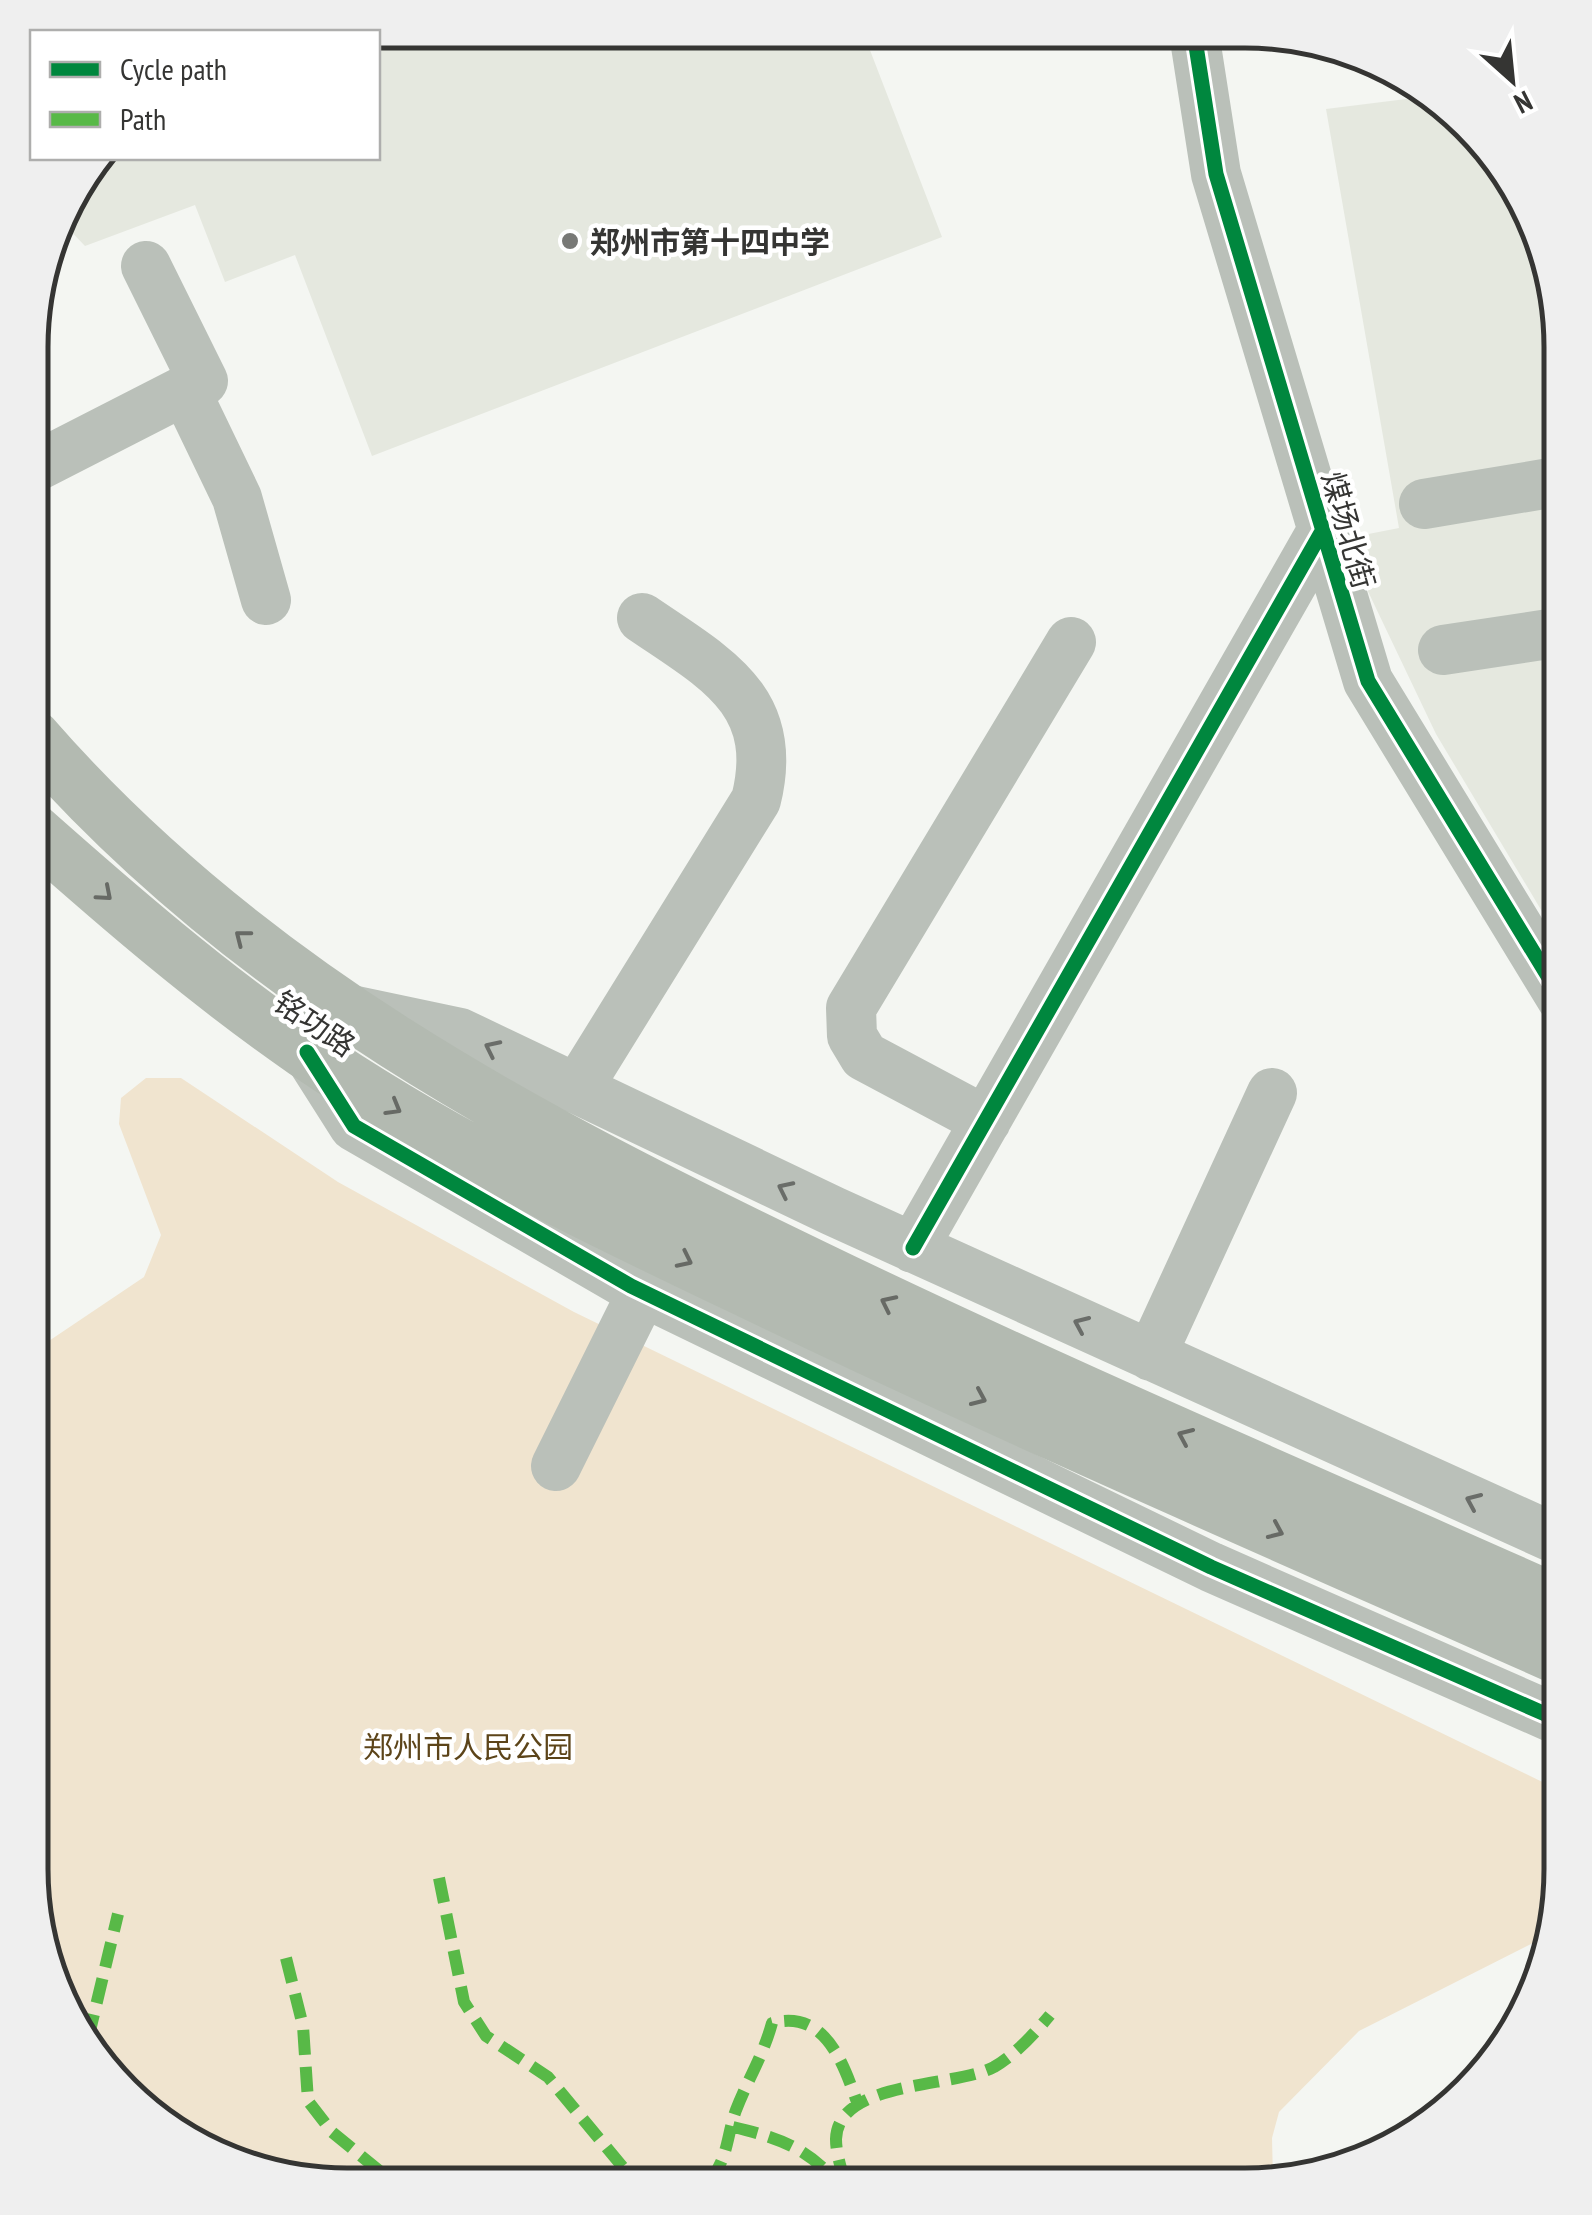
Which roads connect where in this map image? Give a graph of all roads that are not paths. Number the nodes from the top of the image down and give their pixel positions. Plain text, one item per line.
1 (1196, 48) edge
2 (146, 266) dead end
3 (185, 390) junction
4 (48, 460) edge
5 (1544, 484) edge
6 (1424, 504) dead end
7 (1321, 533) junction
8 (266, 600) dead end
9 (642, 618) dead end
10 (1544, 635) edge
11 (1071, 642) dead end
12 (1443, 650) dead end
13 (48, 753) edge
14 (48, 844) edge
15 (1544, 969) edge
16 (337, 1007) junction
17 (306, 1052) junction
18 (577, 1089) junction
19 (1272, 1093) dead end
20 (986, 1120) junction
21 (609, 1196) junction
22 (913, 1248) junction
23 (643, 1291) junction
24 (1151, 1356) junction
25 (556, 1466) dead end
26 (1544, 1533) edge
27 (1544, 1596) edge
28 (1544, 1650) edge
29 (1544, 1714) edge

1 - 7 street, 煤场北街
2 - 3 street
3 - 4 street
3 - 8 street
5 - 6 street
7 - 15 street, 煤场北街
7 - 20 street
9 - 18 street
10 - 12 street
11 - 20 street
16 -> 13 main road, 铭功路
14 -> 17 main road, 铭功路
18 -> 16 street
16 - 21 main road, 铭功路
17 -> 21 main road, 铭功路
17 - 23 street
22 -> 18 street
19 - 24 street
20 - 22 street
27 -> 21 main road
21 -> 28 main road
24 -> 22 street
23 - 25 street
23 - 29 street
26 -> 24 street

